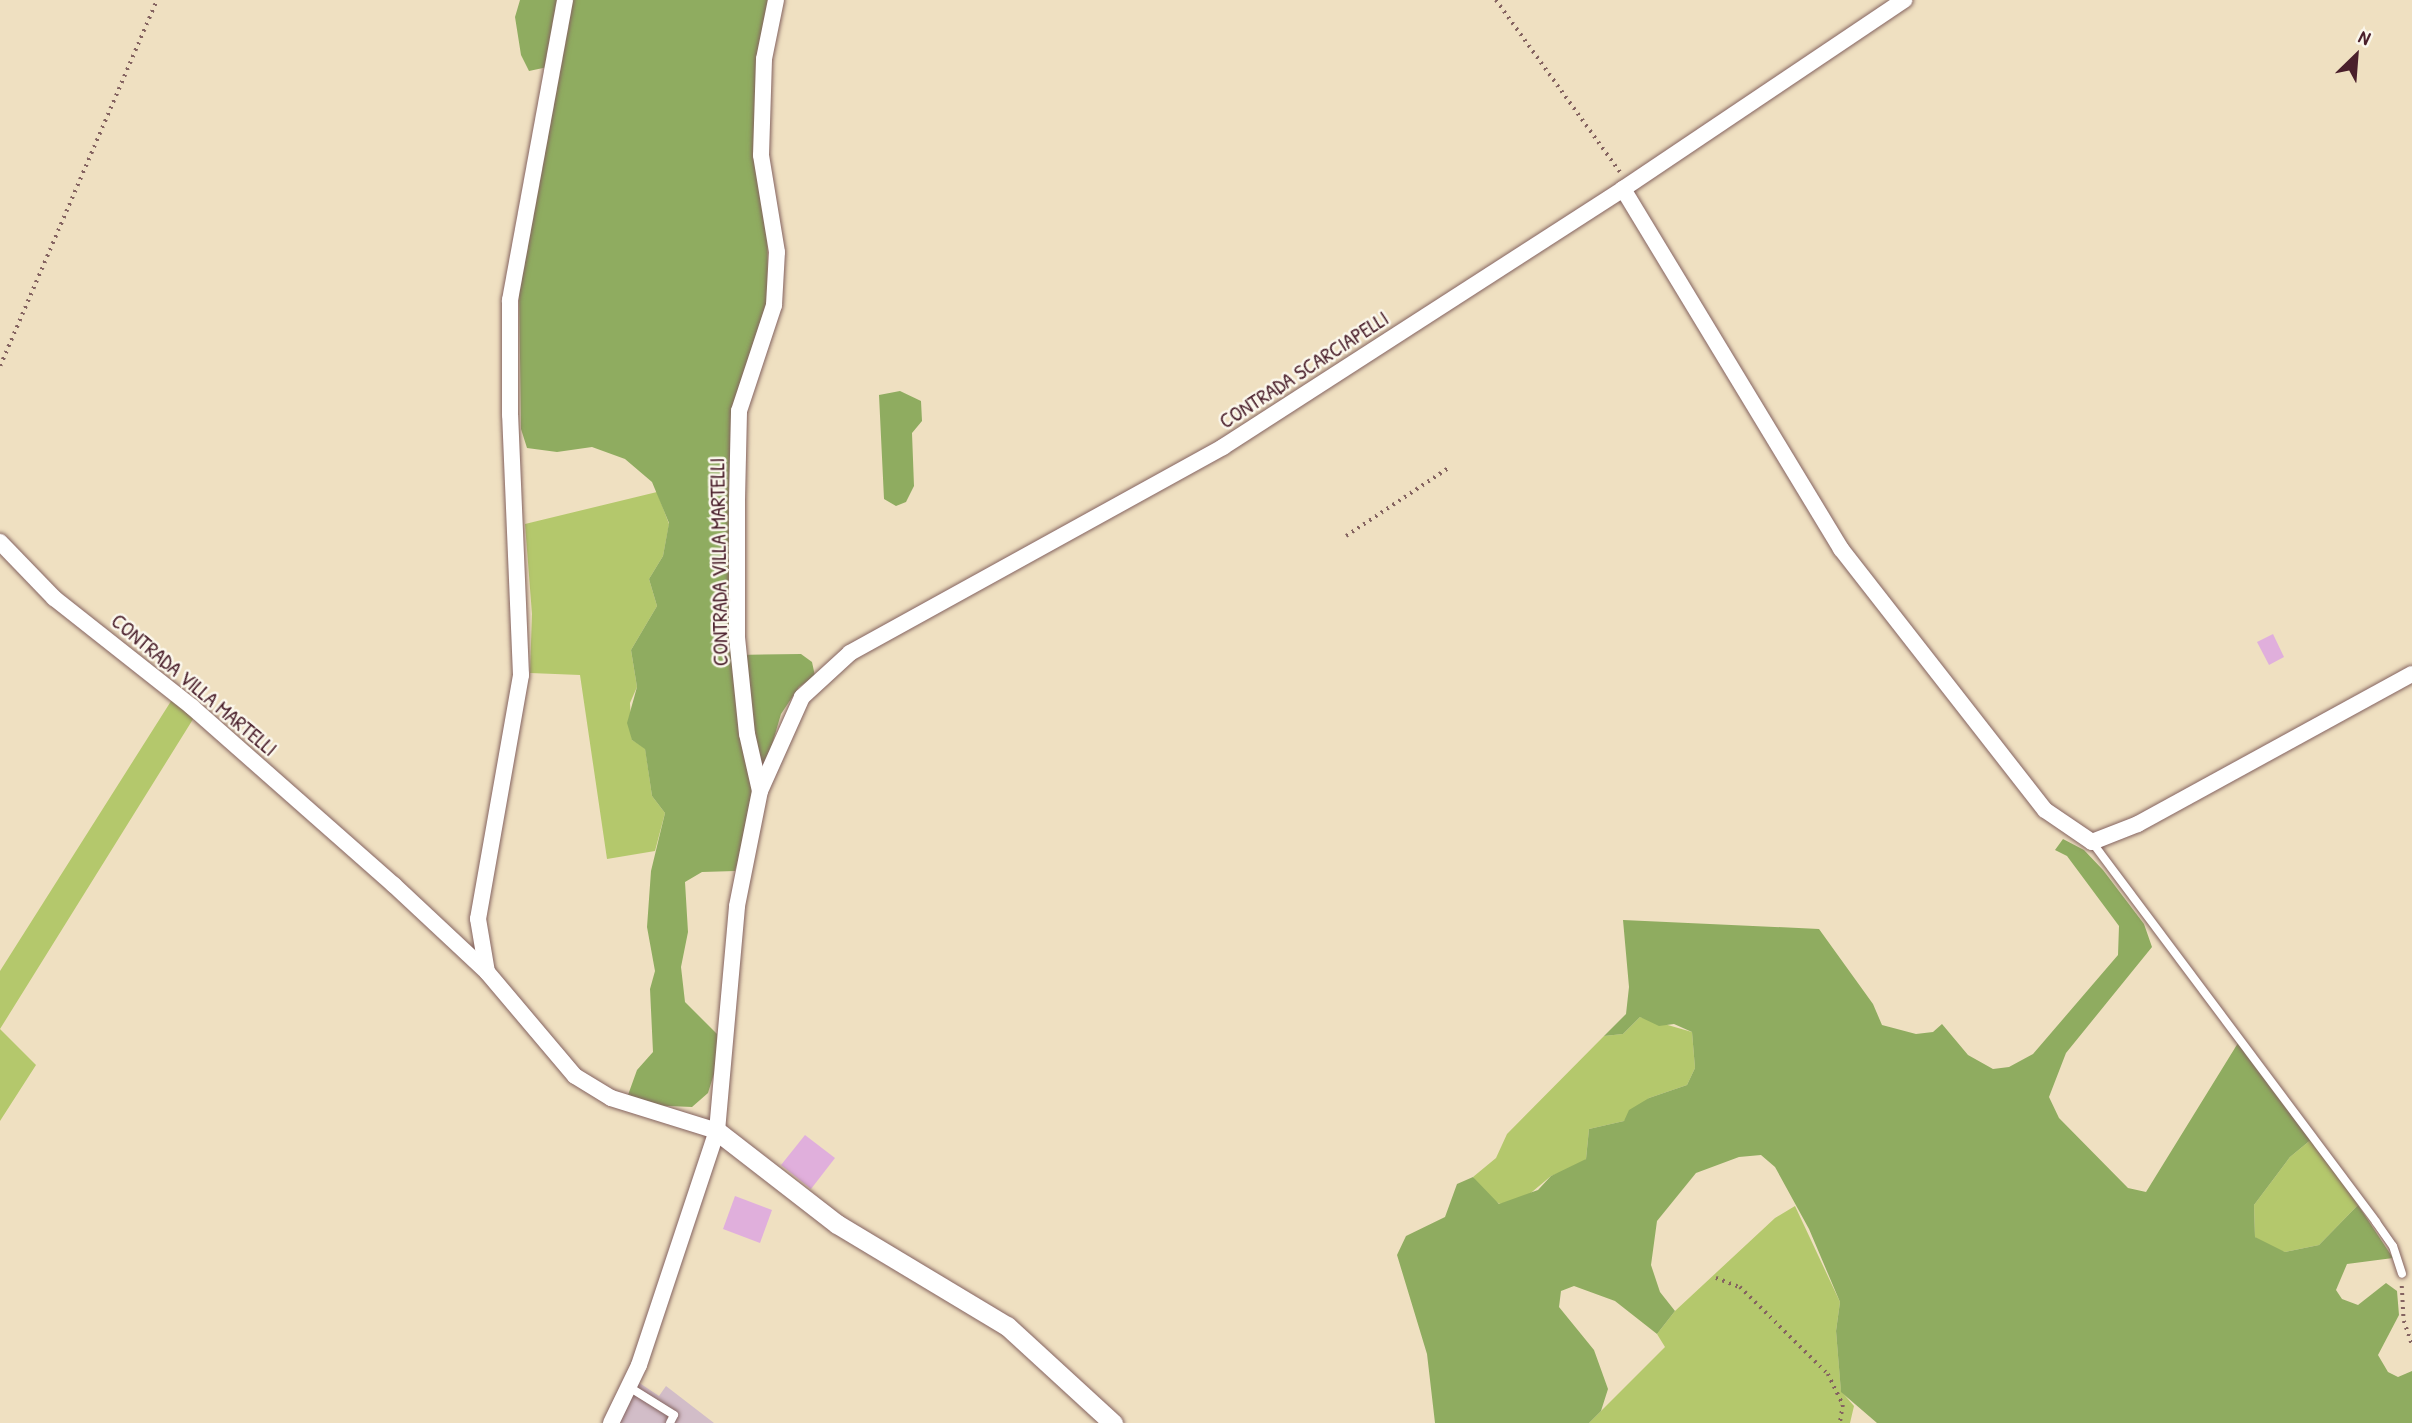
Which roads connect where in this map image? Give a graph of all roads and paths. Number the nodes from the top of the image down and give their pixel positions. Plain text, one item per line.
1 (157, 0) edge
2 (565, 0) edge
3 (776, 0) edge
4 (1496, 0) edge
5 (1904, 0) edge
6 (1626, 187) junction
7 (0, 366) edge
8 (1450, 467) dead end
9 (1346, 536) dead end
10 (0, 542) edge
11 (2412, 674) edge
12 (760, 791) junction
13 (2092, 842) junction
14 (487, 972) junction
15 (717, 1131) junction
16 (2402, 1274) joint
17 (1716, 1278) dead end
18 (2412, 1344) edge
19 (629, 1387) junction
20 (611, 1423) edge
21 (670, 1423) edge
22 (1113, 1423) edge
23 (1840, 1423) edge

1 - 7 path
2 - 14 street
3 - 12 street, CONTRADA VILLA MARTELLI
4 - 6 path
5 - 6 street, CONTRADA SCARCIAPELLI
6 - 12 street, CONTRADA SCARCIAPELLI
6 - 13 street
8 - 9 path
10 - 14 street, CONTRADA VILLA MARTELLI
11 - 13 street
12 - 15 street, CONTRADA VILLA MARTELLI
13 - 16 lane
14 - 15 street, CONTRADA VILLA MARTELLI
15 - 19 street
15 - 22 street
16 - 18 path
17 - 23 path
19 - 20 street
19 - 21 lane

